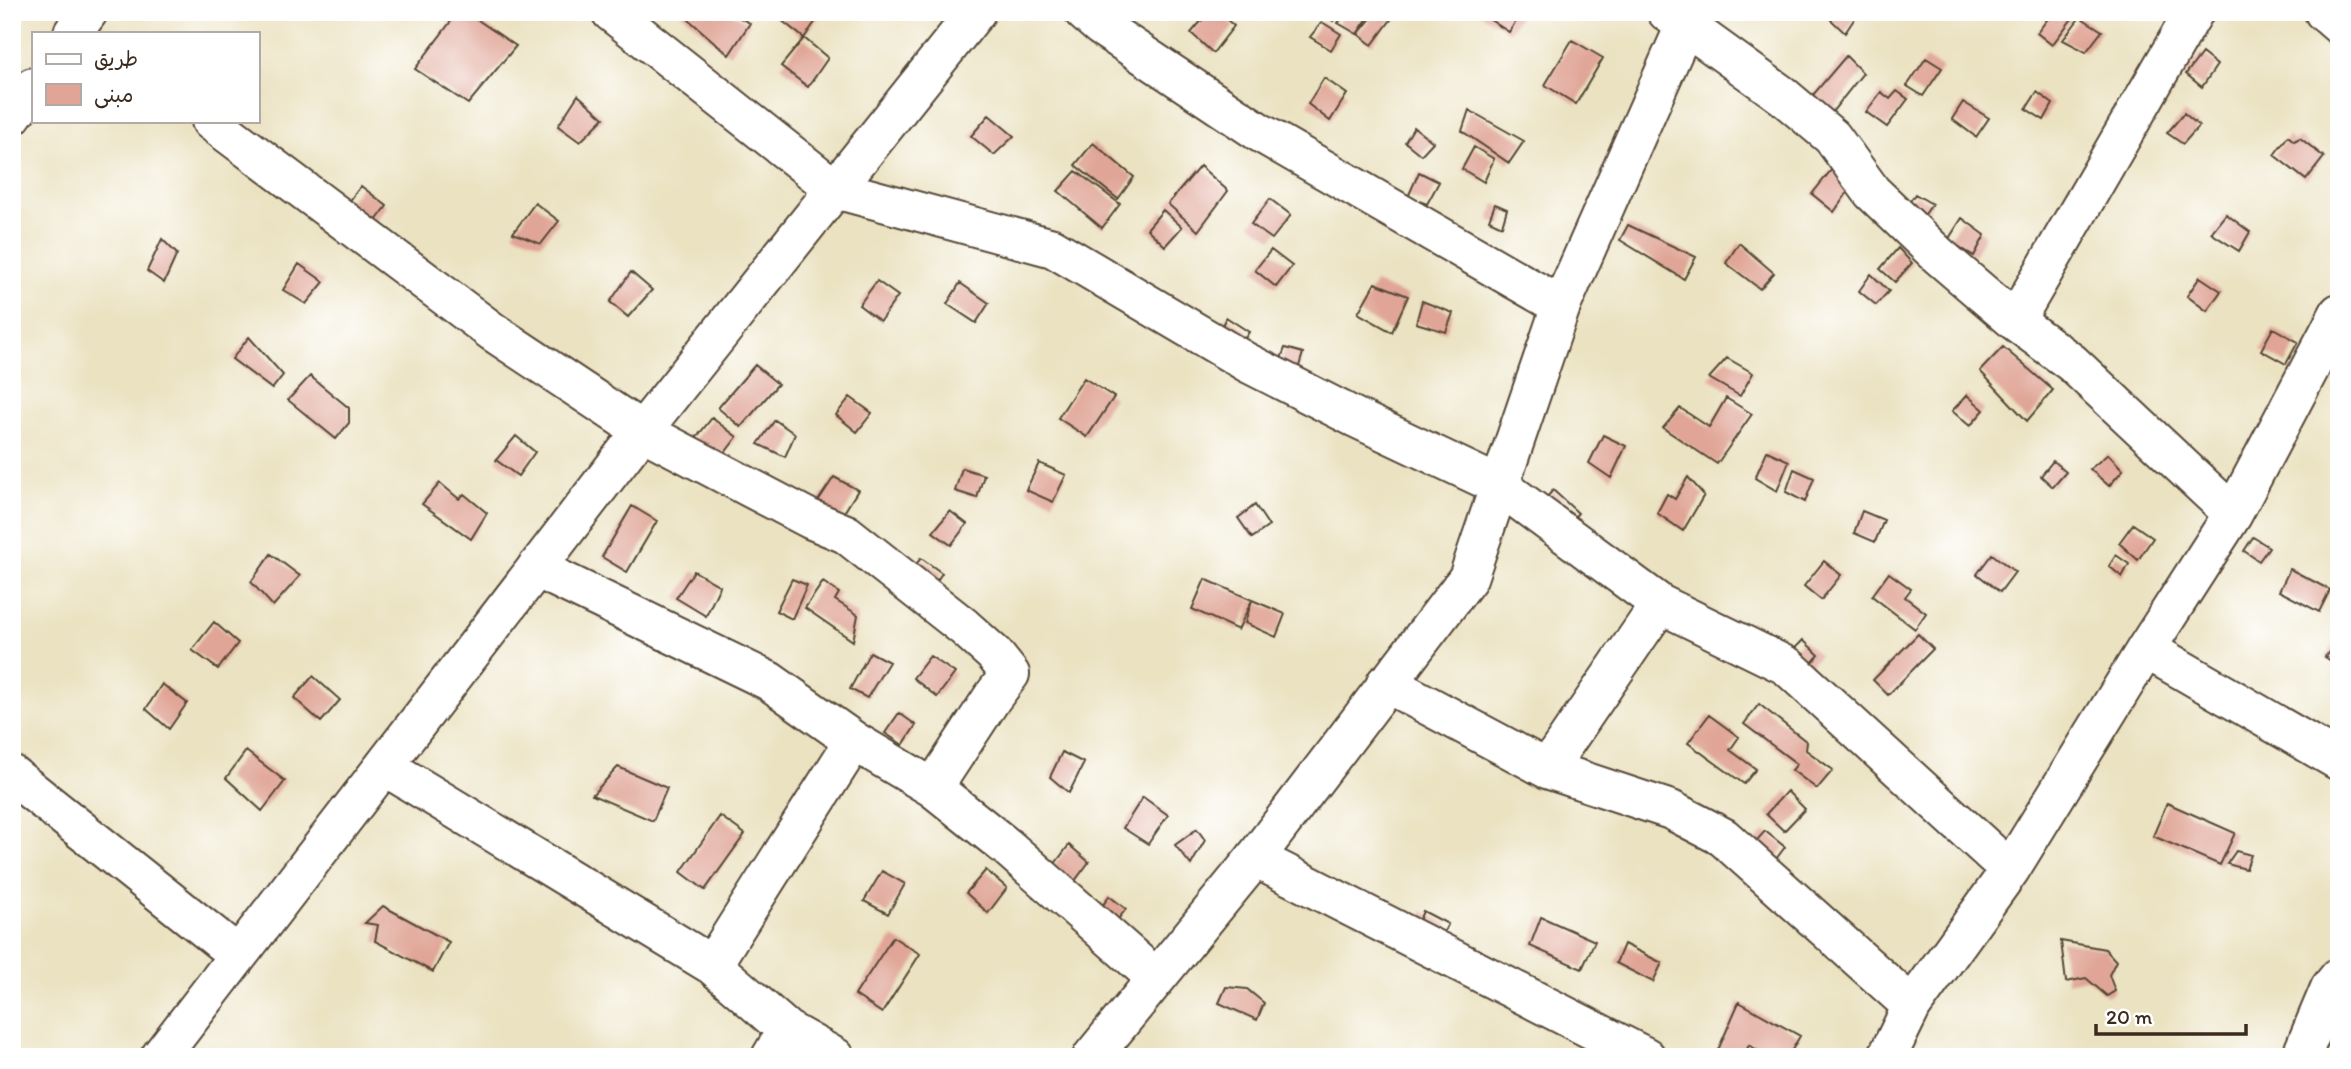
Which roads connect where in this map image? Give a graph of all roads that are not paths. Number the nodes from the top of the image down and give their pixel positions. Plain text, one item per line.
1 (611, 12) edge
2 (976, 12) edge
3 (1084, 12) edge
4 (2194, 12) edge
5 (2324, 12) edge
6 (1681, 16) edge
7 (2339, 25) edge
8 (32, 88) edge
9 (12, 116) edge
10 (212, 122) edge
11 (835, 189) junction
12 (1561, 306) junction
13 (2339, 313) edge
14 (2015, 321) junction
15 (642, 431) junction
16 (1500, 486) junction
17 (2233, 514) junction
18 (536, 568) junction
19 (1660, 604) junction
20 (2146, 649) junction
21 (1386, 683) junction
22 (854, 741) junction
23 (2339, 761) edge
24 (384, 766) junction
25 (1547, 769) junction
26 (12, 775) edge
27 (933, 788) junction
28 (1255, 858) junction
29 (2010, 870) junction
30 (238, 955) junction
31 (712, 965) junction
32 (2339, 977) edge
33 (1156, 978) junction
34 (1912, 1006) junction
35 (779, 1043) edge
36 (160, 1057) edge
37 (835, 1057) edge
38 (1092, 1057) edge
39 (1646, 1057) edge
40 (1887, 1057) edge
41 (2301, 1057) edge

1 - 11 street
2 - 11 street
3 - 12 street
4 - 14 street
5 - 7 street
6 - 12 street
6 - 14 street
8 - 9 street
10 - 15 street
11 - 15 street
11 - 16 street
12 - 16 street
13 - 17 street
14 - 17 street
15 - 18 street
15 - 27 street
16 - 19 street
16 - 21 street
17 - 20 street
18 - 22 street
18 - 24 street
19 - 25 street
19 - 29 street
20 - 23 street
20 - 29 street
21 - 25 street
21 - 28 street
22 - 27 street
22 - 31 street
24 - 30 street
24 - 31 street
25 - 34 street
26 - 30 street
27 - 33 street
28 - 33 street
28 - 39 street
29 - 34 street
30 - 36 street
31 - 35 street
32 - 41 street
33 - 38 street
34 - 40 street
35 - 37 street

